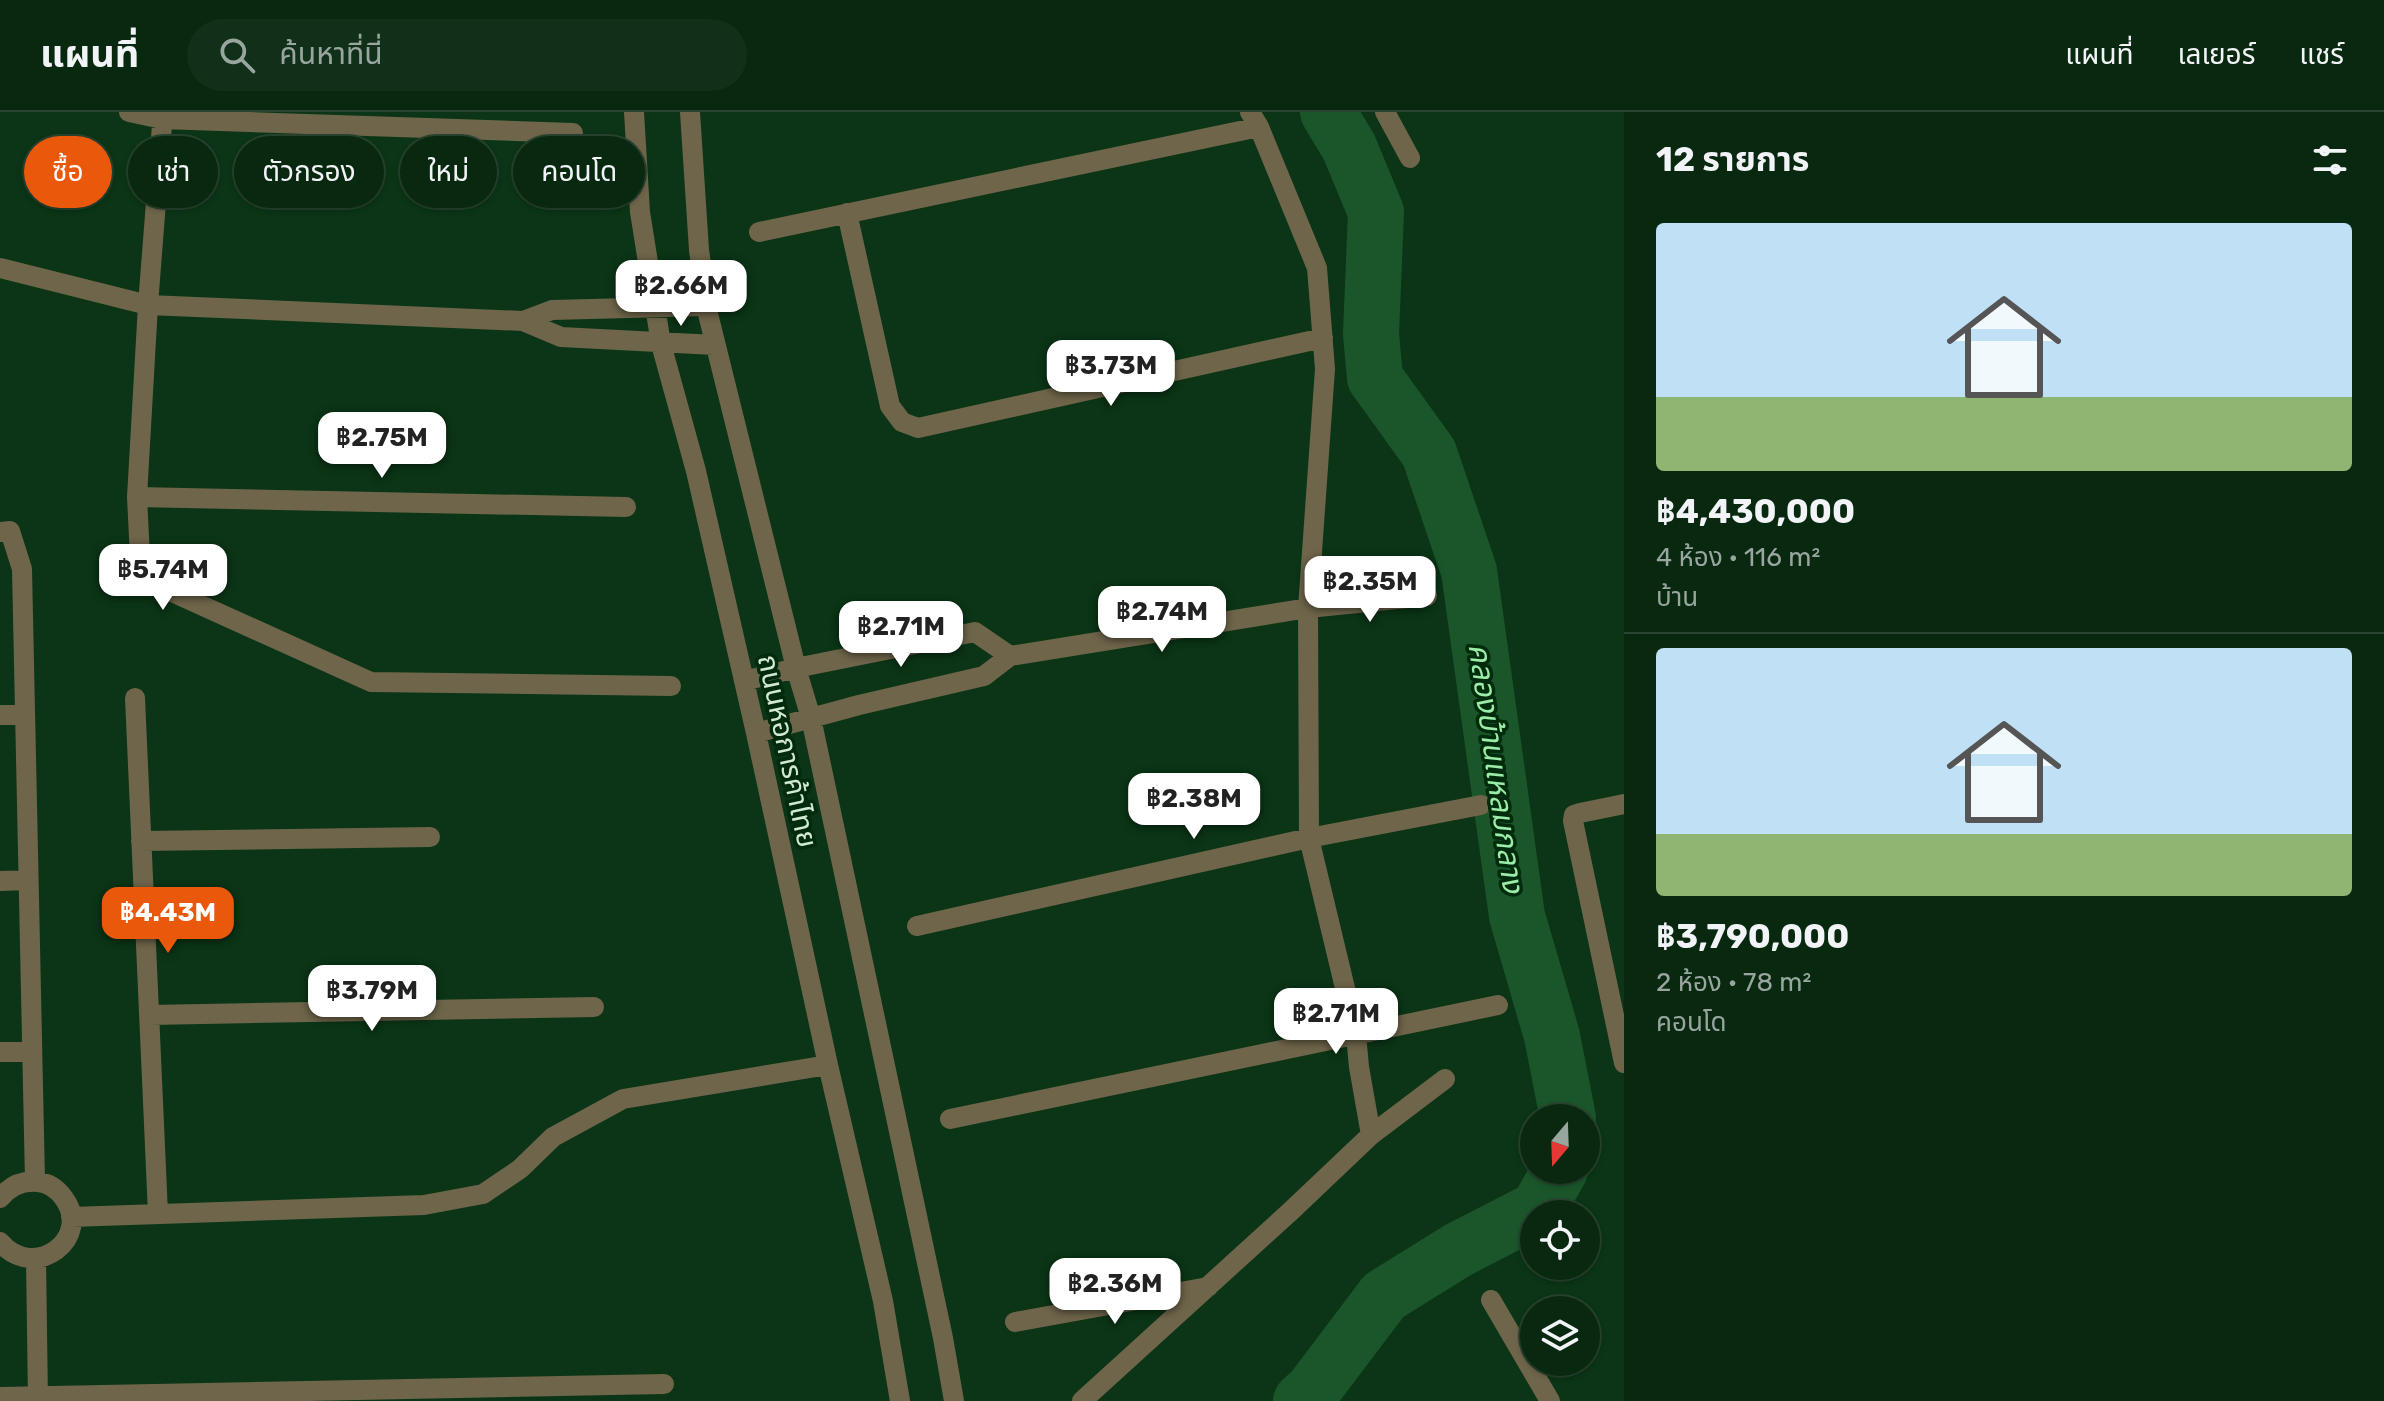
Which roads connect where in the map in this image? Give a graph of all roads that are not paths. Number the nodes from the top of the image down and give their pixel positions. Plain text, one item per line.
1 (129, 112) edge
2 (634, 112) edge
3 (690, 112) edge
4 (1385, 112) edge
5 (162, 116) edge
6 (1255, 120) edge
7 (573, 133) dead end
8 (1410, 158) dead end
9 (847, 213) junction
10 (759, 232) dead end
11 (0, 268) edge
12 (148, 305) junction
13 (706, 306) junction
14 (655, 307) junction
15 (523, 321) junction
16 (1323, 338) junction
17 (661, 344) junction
18 (715, 345) junction
19 (137, 497) junction
20 (626, 507) dead end
21 (0, 532) edge
22 (1427, 596) dead end
23 (1308, 608) junction
24 (1010, 656) junction
25 (796, 668) junction
26 (744, 681) junction
27 (671, 686) dead end
28 (135, 698) dead end
29 (0, 715) edge
30 (25, 715) junction
31 (811, 718) junction
32 (756, 733) junction
33 (1624, 804) edge
34 (1481, 805) dead end
35 (430, 837) dead end
36 (1309, 838) junction
37 (141, 841) junction
38 (28, 880) junction
39 (0, 881) edge
40 (917, 926) dead end
41 (1615, 975) edge
42 (1498, 1005) dead end
43 (594, 1007) dead end
44 (149, 1015) junction
45 (1356, 1034) junction
46 (0, 1052) edge
47 (32, 1052) junction
48 (1624, 1063) edge
49 (828, 1065) junction
50 (1445, 1079) dead end
51 (950, 1119) dead end
52 (1371, 1135) junction
53 (35, 1181) junction
54 (0, 1198) edge
55 (158, 1214) junction
56 (71, 1217) junction
57 (0, 1242) edge
58 (36, 1259) junction
59 (1208, 1287) junction
60 (1491, 1300) dead end
61 (1015, 1322) dead end
62 (664, 1384) dead end
63 (0, 1397) edge
64 (38, 1399) edge
65 (900, 1401) edge
66 (954, 1401) edge
67 (1082, 1401) edge
68 (1550, 1401) edge

1 - 5 street
2 - 14 street, ถนนหอการค้าไทย
3 - 13 street, ถนนหอการค้าไทย
4 - 8 street
5 - 7 street
5 - 12 street
6 - 9 street
6 - 16 street
9 - 10 street
9 - 16 street
11 - 12 street
12 - 15 street
12 - 19 street
13 - 14 street
13 - 18 street, ถนนหอการค้าไทย
14 - 15 street
14 - 17 street, ถนนหอการค้าไทย
15 - 17 street
16 - 23 street
17 - 18 street
17 - 26 street, ถนนหอการค้าไทย
18 - 25 street, ถนนหอการค้าไทย
19 - 20 street
19 - 27 street
21 - 30 street
22 - 23 street
23 - 24 street
23 - 36 street
24 - 25 street
24 - 31 street
25 - 26 street
25 - 31 street, ถนนหอการค้าไทย
26 - 32 street, ถนนหอการค้าไทย
28 - 37 street
29 - 30 street
30 - 38 street
31 - 32 street
31 - 66 street, ถนนหอการค้าไทย
32 - 49 street, ถนนหอการค้าไทย
33 - 41 street
34 - 36 street
35 - 37 street
36 - 40 street
36 - 45 street
37 - 44 street
38 - 39 street
38 - 47 street
41 - 48 street
42 - 45 street
43 - 44 street
44 - 55 street
45 - 51 street
45 - 52 street
46 - 47 street
47 - 53 street
49 - 55 street
49 - 65 street, ถนนหอการค้าไทย
50 - 52 street
52 - 59 street
53 - 54 street
53 - 56 street
55 - 56 street
56 - 58 street
57 - 58 street
58 - 64 street
59 - 61 street
59 - 67 street
60 - 68 street
62 - 64 street
63 - 64 street

